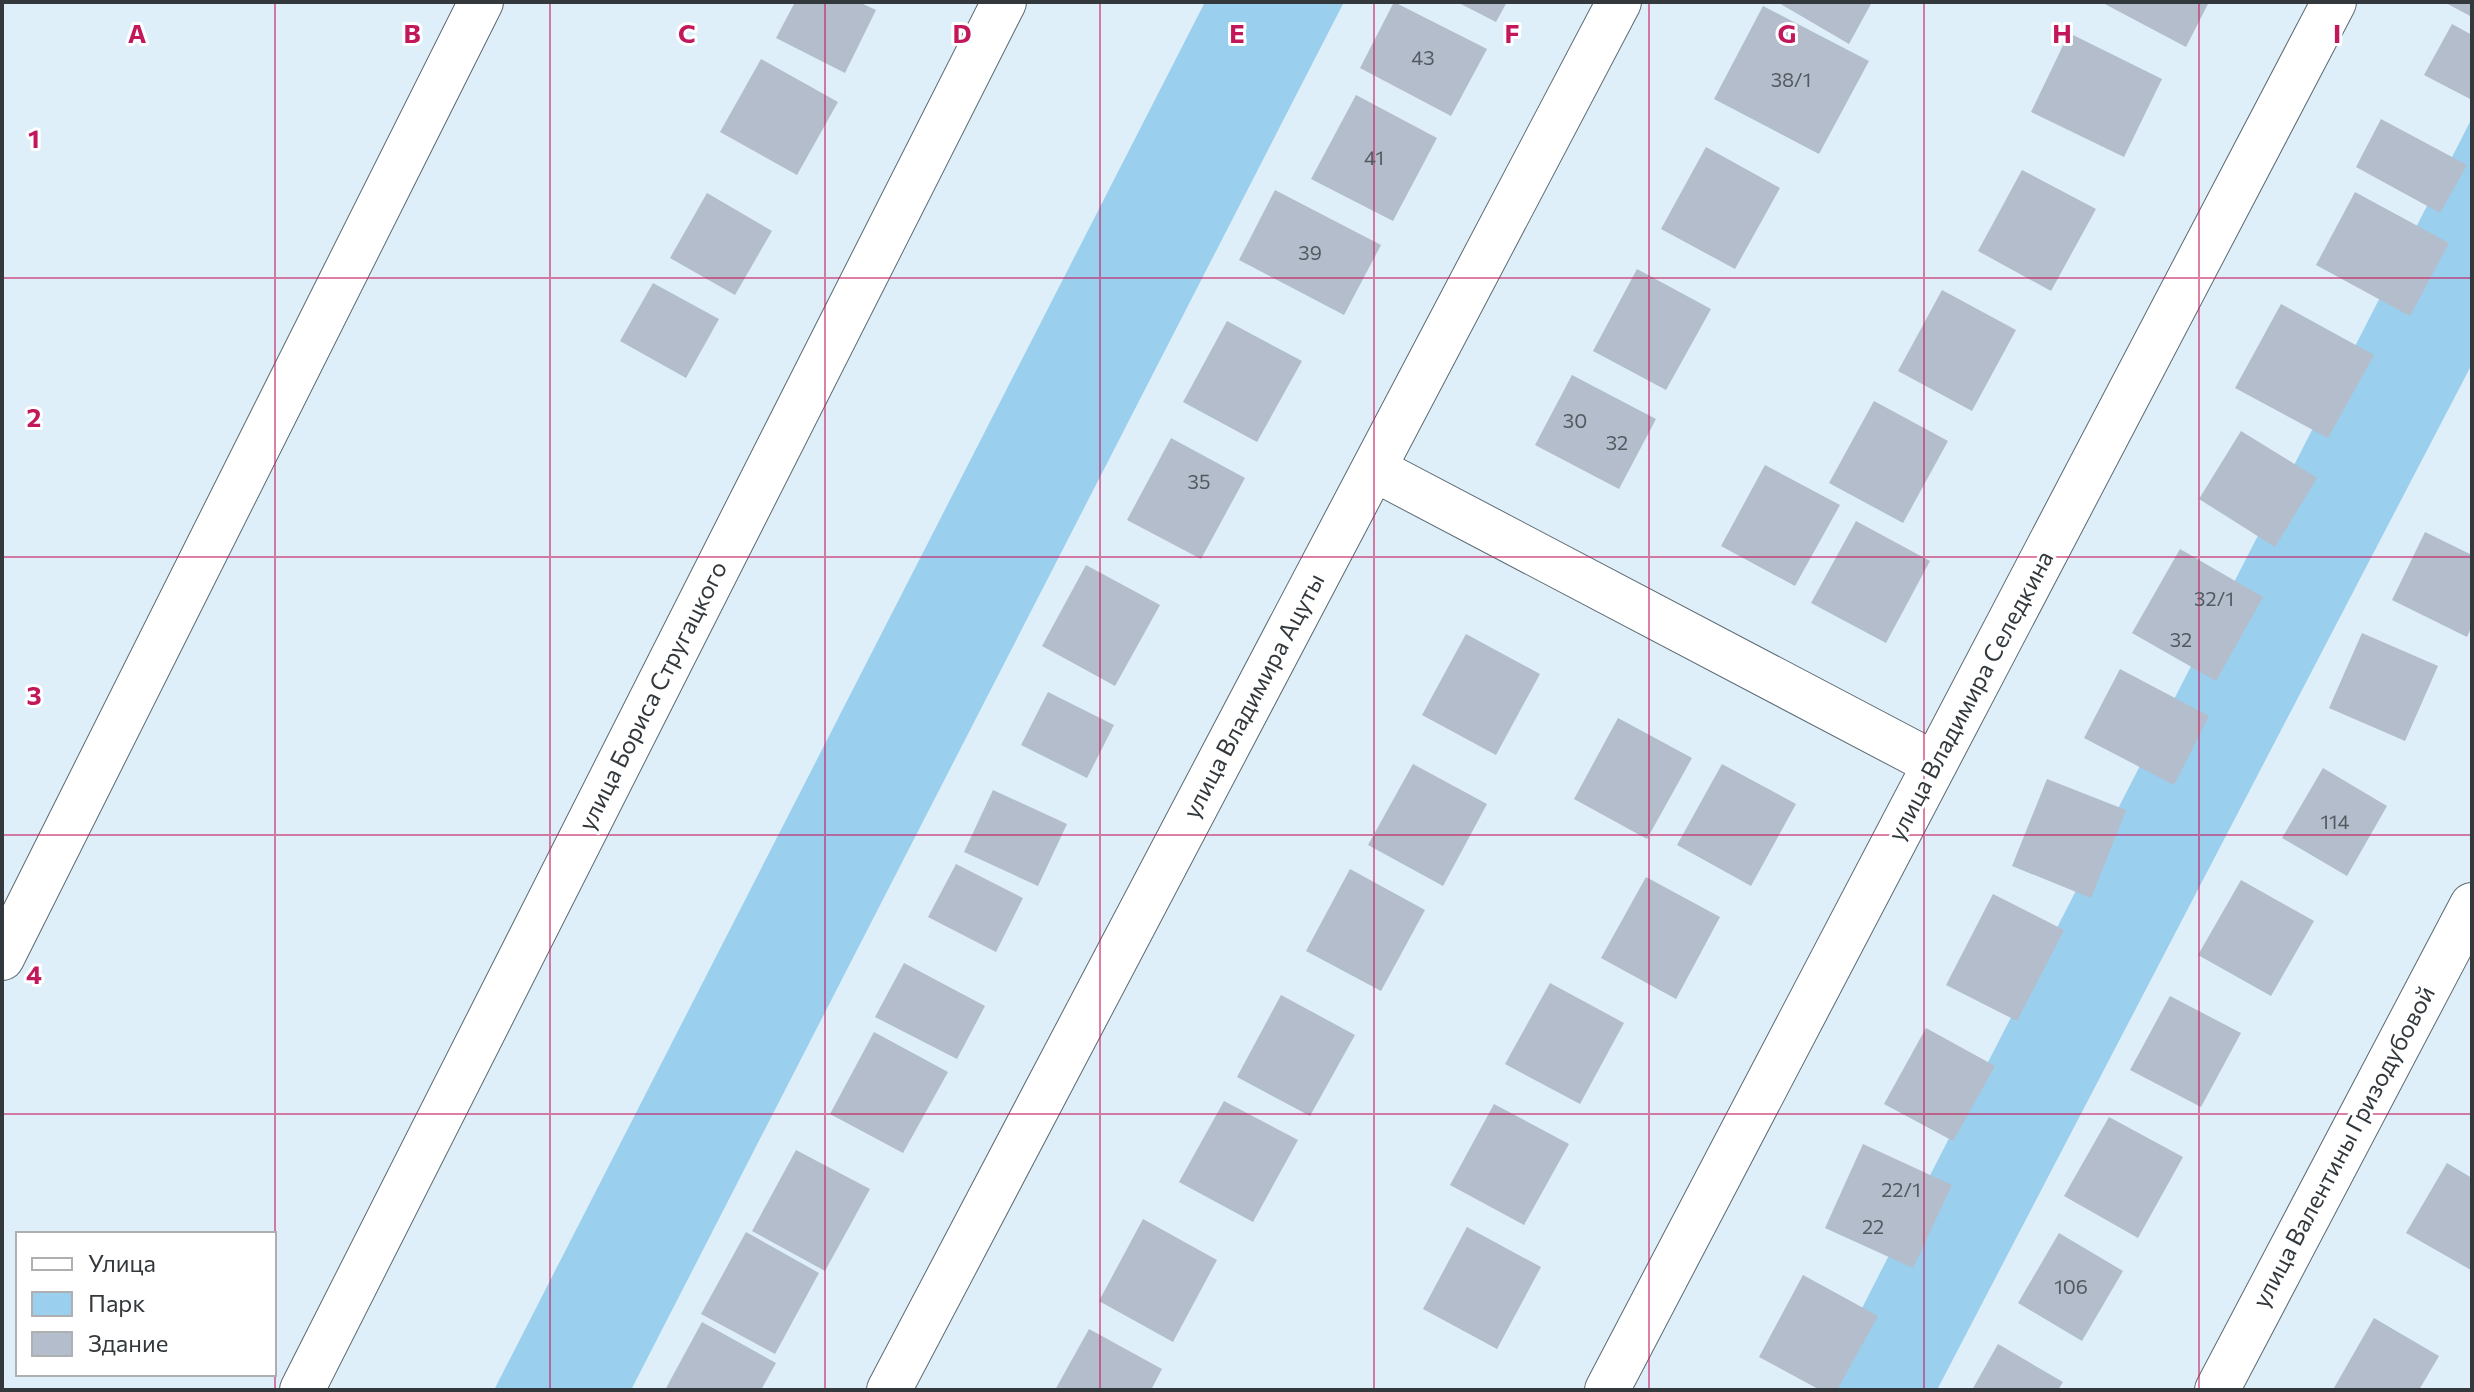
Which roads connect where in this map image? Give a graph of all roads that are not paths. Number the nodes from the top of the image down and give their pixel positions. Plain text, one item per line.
1 (481, 2) edge
2 (1004, 2) edge
3 (1619, 2) edge
4 (2334, 2) edge
5 (1374, 469) junction
6 (1935, 764) junction
7 (2472, 905) edge
8 (2, 958) edge
9 (302, 1390) edge
10 (889, 1390) edge
11 (1607, 1390) edge
12 (2217, 1390) edge

1 - 8 street
2 - 9 street, улица Бориса Стругацкого
3 - 5 street, улица Владимира Ацуты
4 - 6 street, улица Владимира Селедкина
5 - 6 street
5 - 10 street, улица Владимира Ацуты
6 - 11 street, улица Владимира Селедкина
7 - 12 street, улица Валентины Гризодубовой

